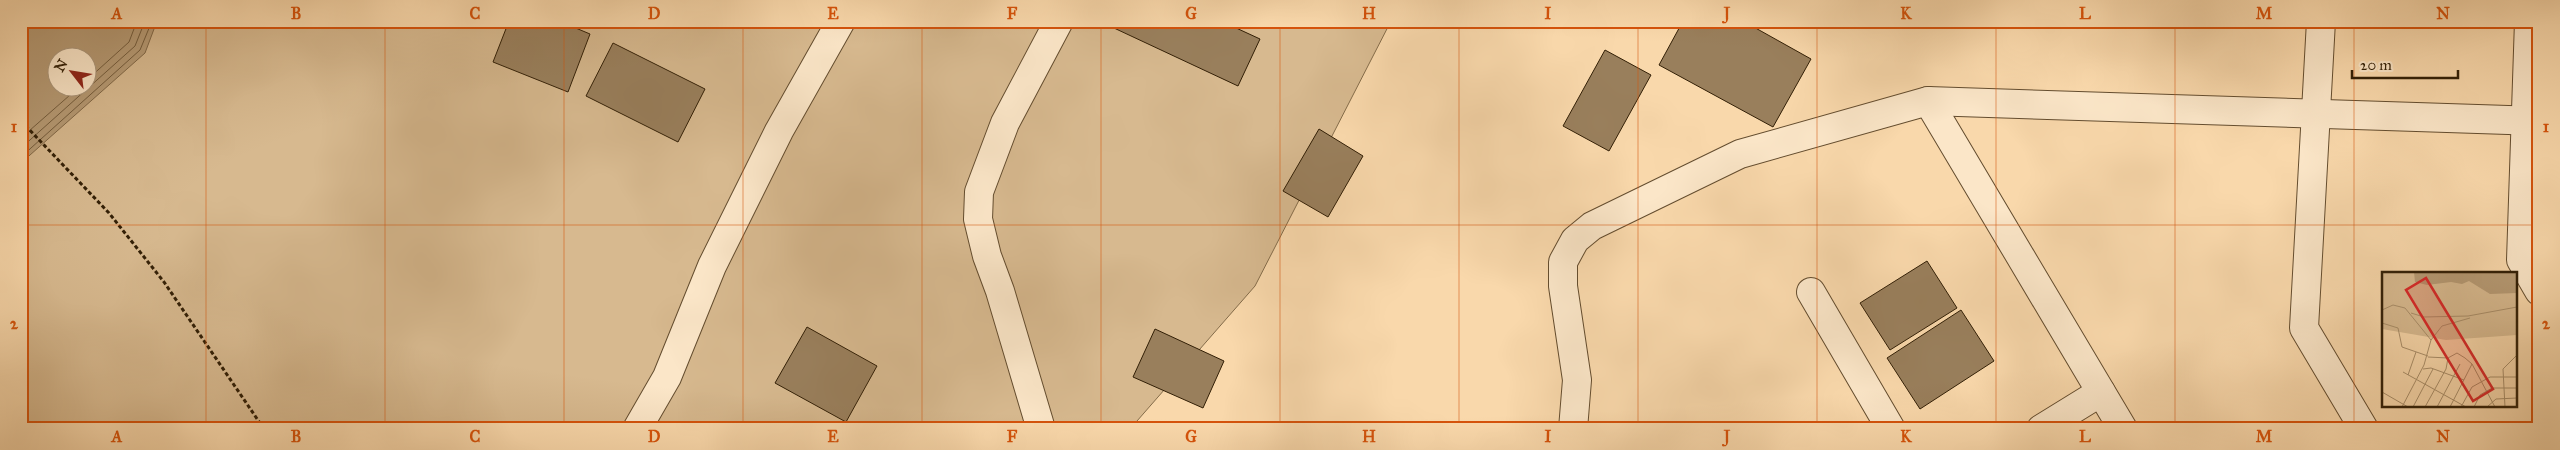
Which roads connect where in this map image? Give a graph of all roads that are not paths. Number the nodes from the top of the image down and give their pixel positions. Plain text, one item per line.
1 (841, 21) edge
2 (1059, 21) edge
3 (2321, 21) edge
4 (2529, 21) edge
5 (1928, 101) junction
6 (2316, 114) junction
7 (2532, 120) edge
8 (2539, 291) edge
9 (1811, 292) dead end
10 (2101, 392) junction
11 (637, 429) edge
12 (1041, 429) edge
13 (1573, 429) edge
14 (1891, 429) edge
15 (2041, 429) edge
16 (2123, 429) edge
17 (2364, 429) edge

1 - 11 street
2 - 12 street
3 - 6 street
4 - 7 street
5 - 6 street
5 - 10 street
5 - 13 street
6 - 7 street
6 - 17 street
7 - 8 street
9 - 14 street
10 - 15 street
10 - 16 street

